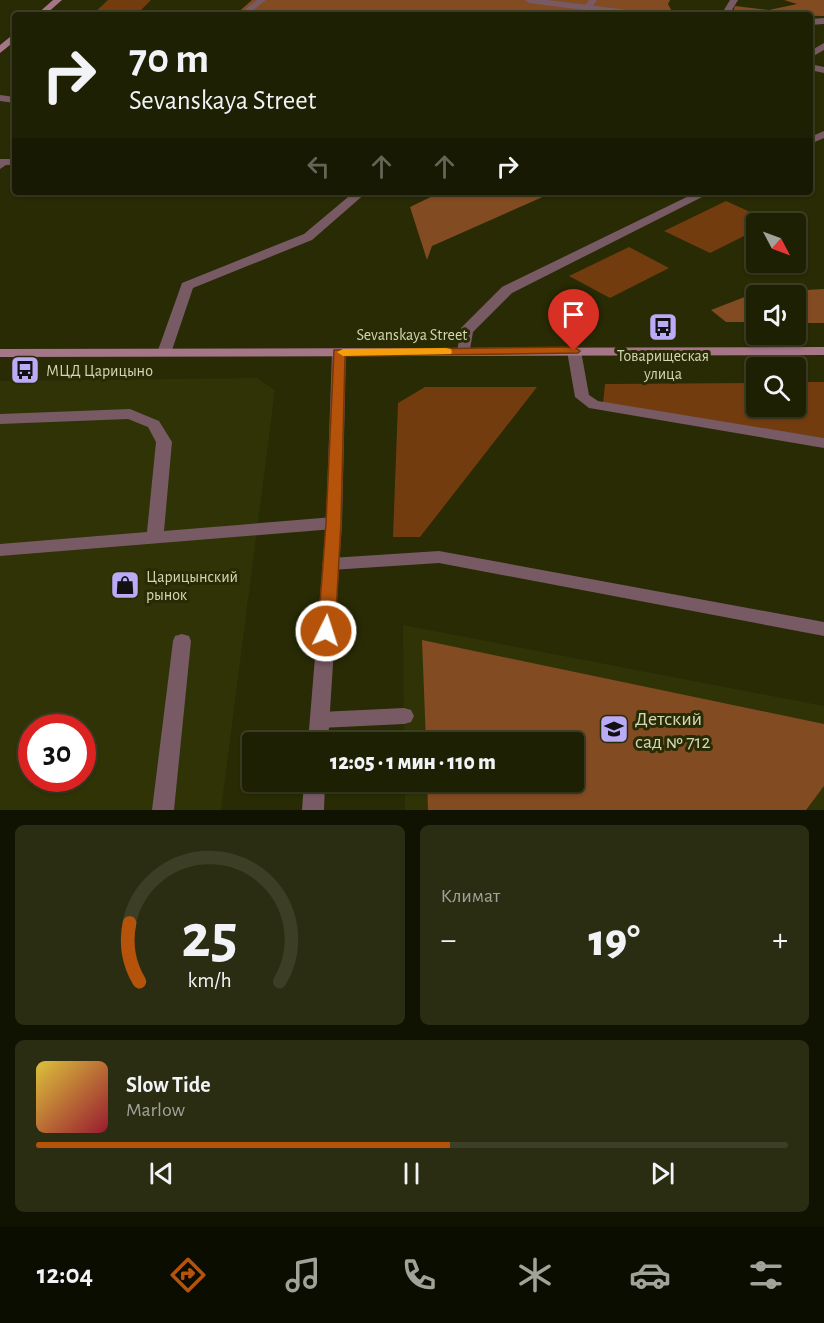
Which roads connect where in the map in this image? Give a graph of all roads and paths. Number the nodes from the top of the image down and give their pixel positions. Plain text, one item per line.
1 (58, 0) edge
2 (262, 0) edge
3 (529, 0) edge
4 (593, 0) edge
5 (587, 8) junction
6 (44, 12) edge
7 (246, 12) edge
8 (603, 12) edge
9 (12, 39) edge
10 (0, 50) edge
11 (358, 195) edge
12 (700, 195) edge
13 (574, 351) junction
14 (824, 351) edge
15 (339, 352) junction
16 (464, 352) junction
17 (0, 353) edge
18 (164, 353) junction
19 (0, 419) edge
20 (824, 443) edge
21 (334, 523) junction
22 (155, 538) junction
23 (0, 550) edge
24 (331, 564) junction
25 (824, 629) edge
26 (182, 641) dead end
27 (404, 716) dead end
28 (320, 720) junction
29 (319, 732) edge
30 (314, 792) edge
31 (163, 810) edge
32 (313, 810) edge

1 - 6 street
2 - 7 street
3 - 5 street
4 - 5 street
5 - 8 street
9 - 10 street
11 - 18 street
12 - 16 street
13 - 14 street, Sevanskaya Street
13 - 16 street, Sevanskaya Street
13 - 20 street
15 - 16 street, Sevanskaya Street
15 - 18 street, Sevanskaya Street
15 - 21 street
17 - 18 street, Sevanskaya Street
19 - 22 street
21 - 22 street
21 - 24 street
22 - 23 street
24 - 25 street
24 - 28 street
26 - 31 street
27 - 28 street
28 - 29 street
30 - 32 street

